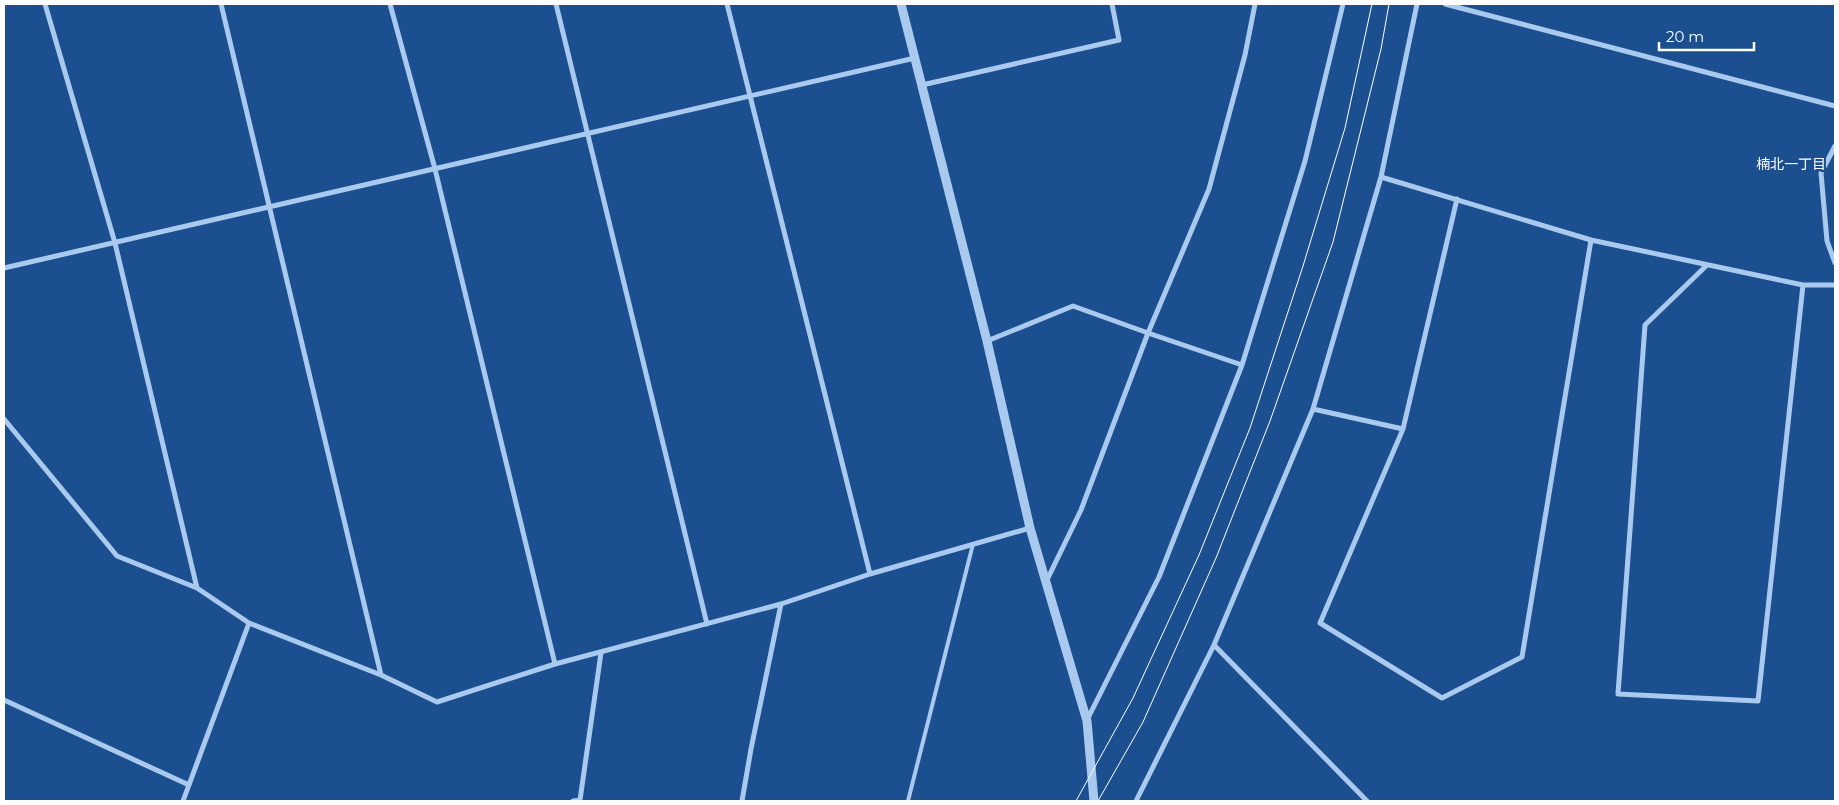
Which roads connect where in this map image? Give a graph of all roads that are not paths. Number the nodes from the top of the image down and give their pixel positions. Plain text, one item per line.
1 (45, 4) edge
2 (221, 4) edge
3 (390, 4) edge
4 (556, 4) edge
5 (727, 4) edge
6 (901, 4) edge
7 (1112, 4) edge
8 (1255, 4) edge
9 (1343, 4) edge
10 (1417, 4) edge
11 (1445, 4) edge
12 (915, 58) junction
13 (922, 85) junction
14 (750, 96) junction
15 (1835, 106) edge
16 (587, 134) junction
17 (1835, 146) edge
18 (435, 169) junction
19 (1381, 178) junction
20 (1457, 199) junction
21 (270, 207) junction
22 (1591, 240) junction
23 (115, 242) junction
24 (1835, 263) edge
25 (1707, 265) junction
26 (4, 268) edge
27 (1803, 285) junction
28 (1835, 285) edge
29 (1148, 333) junction
30 (987, 341) junction
31 (1242, 364) junction
32 (1313, 409) junction
33 (4, 419) edge
34 (1403, 429) junction
35 (1030, 528) junction
36 (973, 544) junction
37 (870, 574) junction
38 (1045, 584) junction
39 (196, 588) junction
40 (781, 604) junction
41 (249, 623) junction
42 (707, 624) junction
43 (1214, 645) junction
44 (601, 653) junction
45 (555, 664) junction
46 (381, 675) junction
47 (4, 700) edge
48 (1087, 721) junction
49 (189, 785) junction
50 (183, 801) edge
51 (573, 801) edge
52 (580, 801) edge
53 (742, 801) edge
54 (908, 801) edge
55 (1094, 801) edge
56 (1136, 801) edge
57 (1368, 801) edge

1 - 23 street
2 - 21 street
3 - 18 street
4 - 16 street
5 - 14 street
6 - 12 street
7 - 13 street
8 - 29 street
9 - 31 street
10 - 19 street
11 - 15 street
12 - 13 street
12 - 14 street
13 - 30 street
14 - 16 street
14 - 37 street
16 - 18 street
16 - 42 street
17 - 24 street
18 - 21 street
18 - 45 street
19 - 20 street
19 - 32 street
20 - 22 street
20 - 34 street
21 - 23 street
21 - 46 street
22 - 25 street
22 - 34 street
23 - 26 street
23 - 39 street
25 - 27 street
25 - 27 street
27 - 28 street
29 - 30 street
29 - 31 street
29 - 38 street
30 - 35 street
31 - 48 street
32 - 34 street
32 - 43 street
33 - 39 street
35 - 36 street
35 - 38 street
36 - 37 street
36 - 54 lane
37 - 40 street
38 - 48 street
39 - 41 street
40 - 42 street
40 - 53 street
41 - 46 street
41 - 49 street
42 - 44 street
43 - 56 street
43 - 57 street
44 - 45 street
44 - 52 street
45 - 46 street
47 - 49 street
48 - 55 street
49 - 50 street
51 - 52 street

